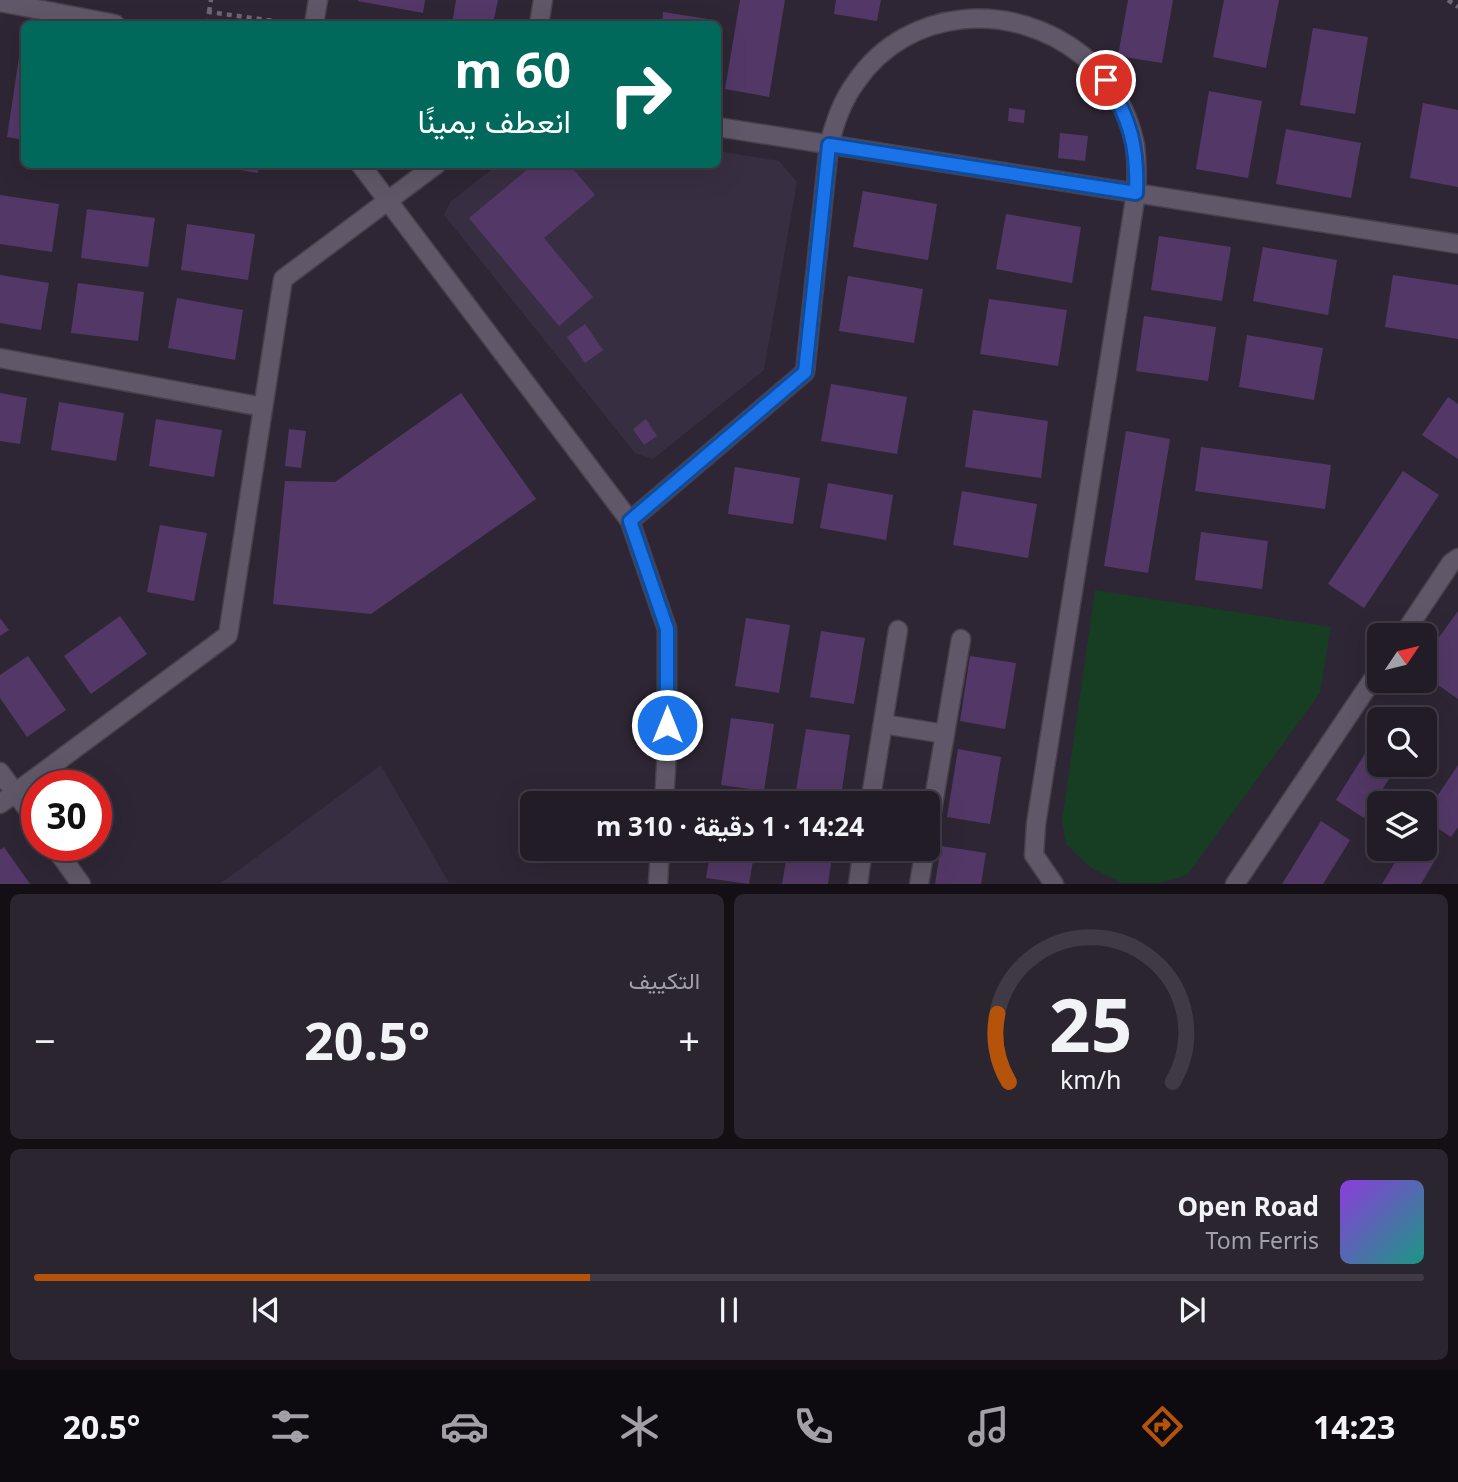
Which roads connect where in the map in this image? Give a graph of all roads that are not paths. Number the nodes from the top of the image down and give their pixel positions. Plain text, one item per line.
1 (318, 0) edge
2 (543, 0) edge
3 (0, 2) edge
4 (100, 21) edge
5 (314, 21) edge
6 (540, 21) edge
7 (721, 127) edge
8 (829, 145) junction
9 (363, 168) edge
10 (432, 168) edge
11 (1136, 193) junction
12 (388, 201) junction
13 (1458, 244) edge
14 (0, 358) edge
15 (263, 407) junction
16 (630, 521) junction
17 (1458, 558) edge
18 (1411, 623) edge
19 (898, 630) dead end
20 (961, 639) dead end
21 (1367, 688) edge
22 (883, 724) junction
23 (945, 734) junction
24 (0, 772) edge
25 (665, 791) edge
26 (872, 791) edge
27 (935, 791) edge
28 (16, 793) junction
29 (21, 800) edge
30 (0, 804) edge
31 (64, 861) edge
32 (659, 861) edge
33 (861, 861) edge
34 (923, 861) edge
35 (80, 884) edge
36 (658, 884) edge
37 (858, 884) edge
38 (919, 884) edge
39 (1054, 884) edge
40 (1235, 884) edge

1 - 5 street
2 - 6 street
3 - 4 street
7 - 8 street
8 - 11 street
8 - 11 street
8 - 16 street
9 - 12 street
10 - 12 street
11 - 13 street
11 - 39 street
12 - 15 street
12 - 16 street
14 - 15 street
15 - 28 street
16 - 25 street
17 - 18 street
19 - 22 street
20 - 23 street
21 - 40 street
22 - 23 street
22 - 26 street
23 - 27 street
24 - 28 street
28 - 29 street
28 - 30 street
31 - 35 street
32 - 36 street
33 - 37 street
34 - 38 street

